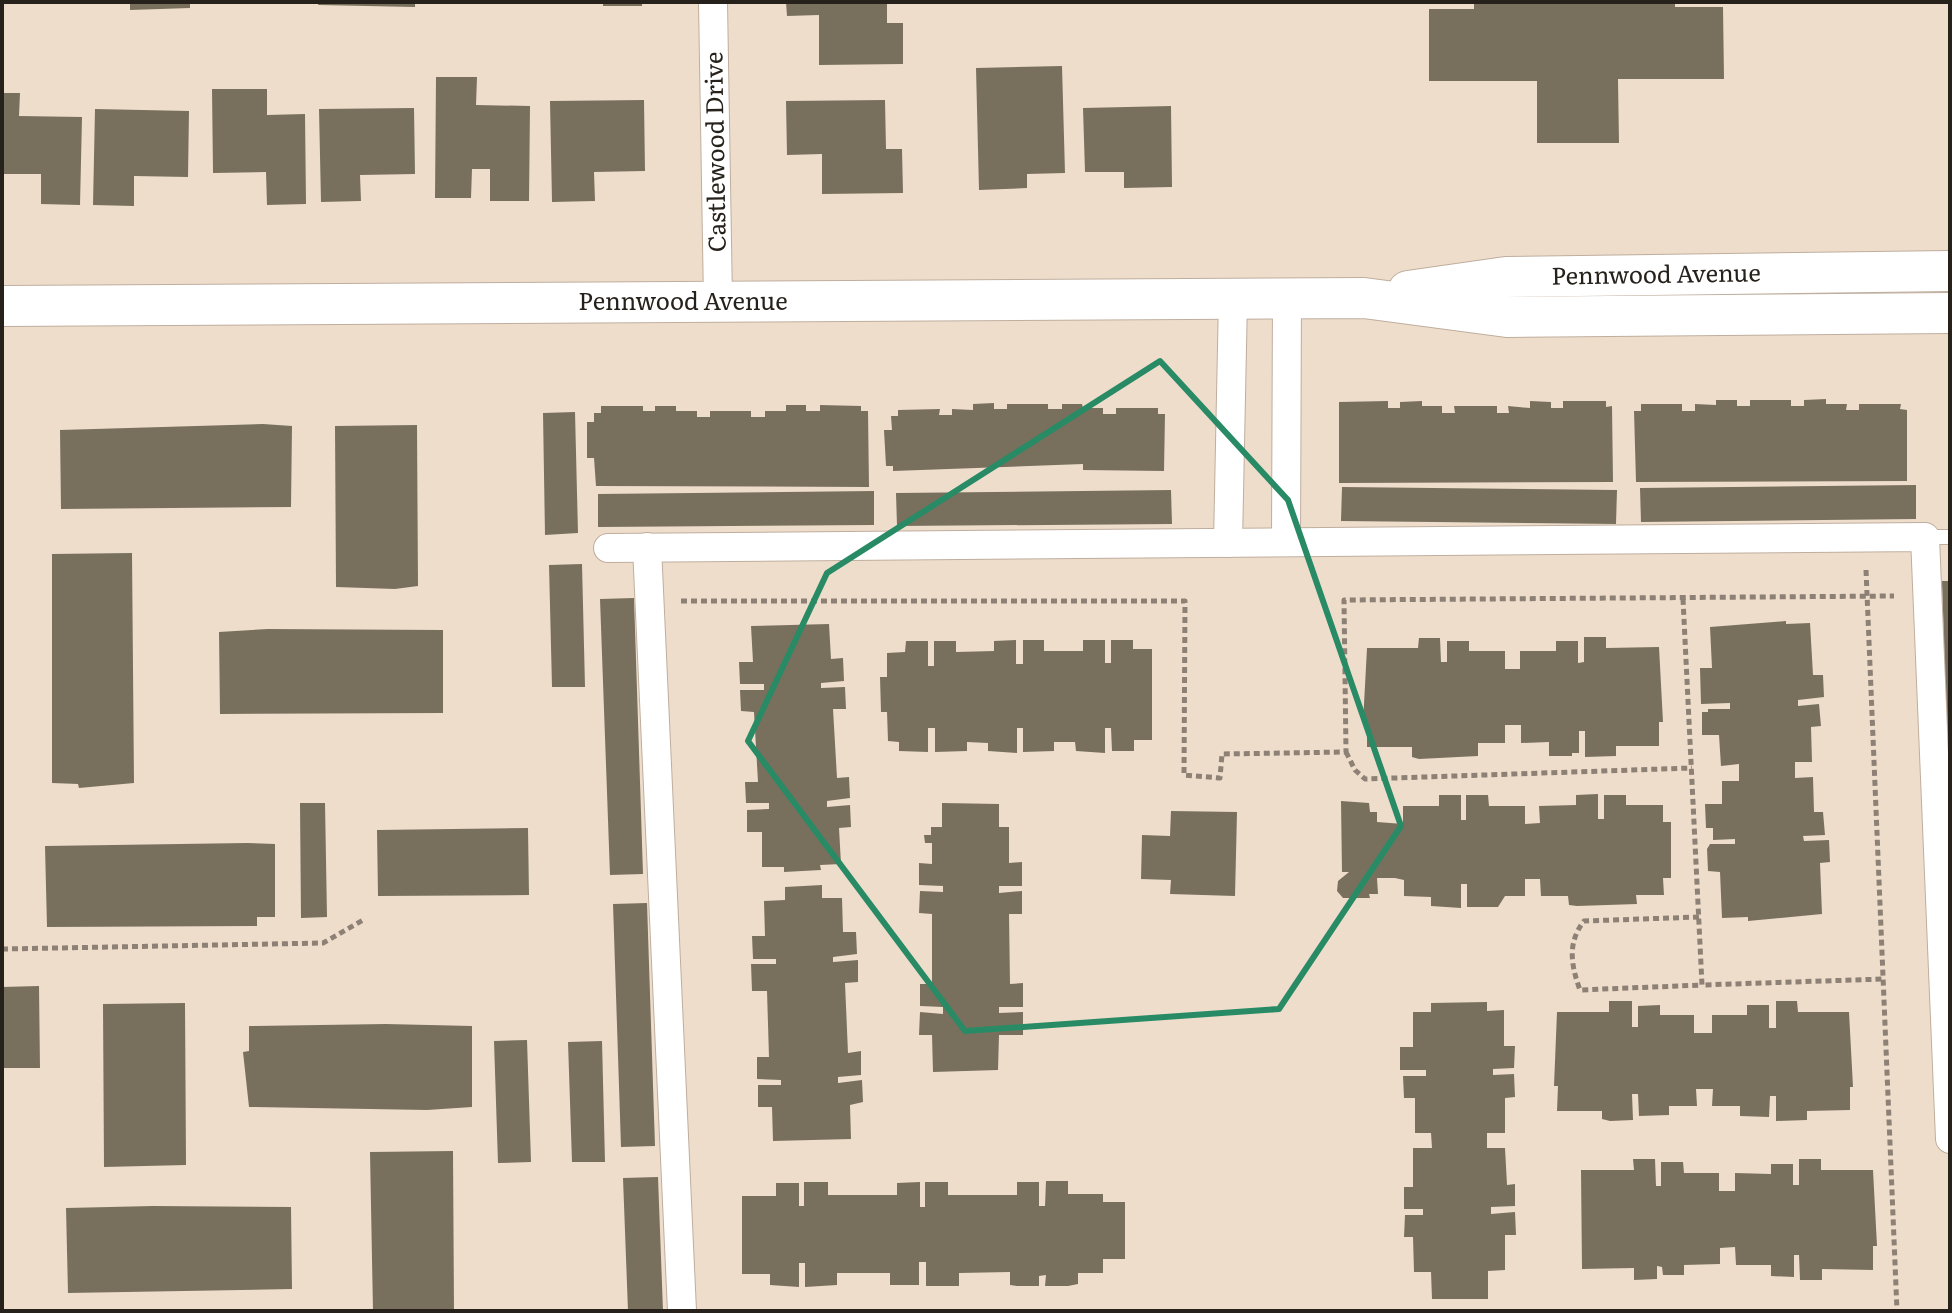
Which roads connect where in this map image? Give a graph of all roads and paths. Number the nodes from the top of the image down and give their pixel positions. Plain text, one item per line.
1 (713, 2) edge
2 (1950, 271) edge
3 (1233, 298) junction
4 (1287, 298) junction
5 (1364, 298) junction
6 (718, 302) junction
7 (2, 306) edge
8 (1950, 313) edge
9 (1864, 537) junction
10 (1938, 537) edge
11 (1286, 542) junction
12 (1228, 543) junction
13 (647, 547) junction
14 (608, 548) dead end
15 (1927, 594) junction
16 (1867, 598) junction
17 (1683, 599) junction
18 (650, 601) junction
19 (1346, 752) junction
20 (1692, 768) junction
21 (1699, 917) junction
22 (365, 919) dead end
23 (2, 949) edge
24 (1883, 979) junction
25 (1702, 985) junction
26 (1950, 1139) edge
27 (682, 1311) edge
28 (1897, 1311) edge

1 - 6 street, Castlewood Drive
2 - 5 street, Pennwood Avenue
3 - 4 street, Pennwood Avenue
3 - 6 street, Pennwood Avenue
3 - 12 street
4 - 5 street, Pennwood Avenue
4 - 11 street
5 - 8 street, Pennwood Avenue
6 - 7 street, Pennwood Avenue
9 - 10 street
9 - 11 street
9 - 16 path
10 - 15 street
11 - 12 street
12 - 13 street
13 - 14 street
13 - 18 street
15 - 16 path
15 - 26 street
16 - 17 path
16 - 24 path
17 - 19 path
17 - 20 path
18 - 19 path
18 - 27 street
19 - 20 path
20 - 21 path
21 - 25 path
21 - 25 path
22 - 23 path
24 - 25 path
24 - 28 path

